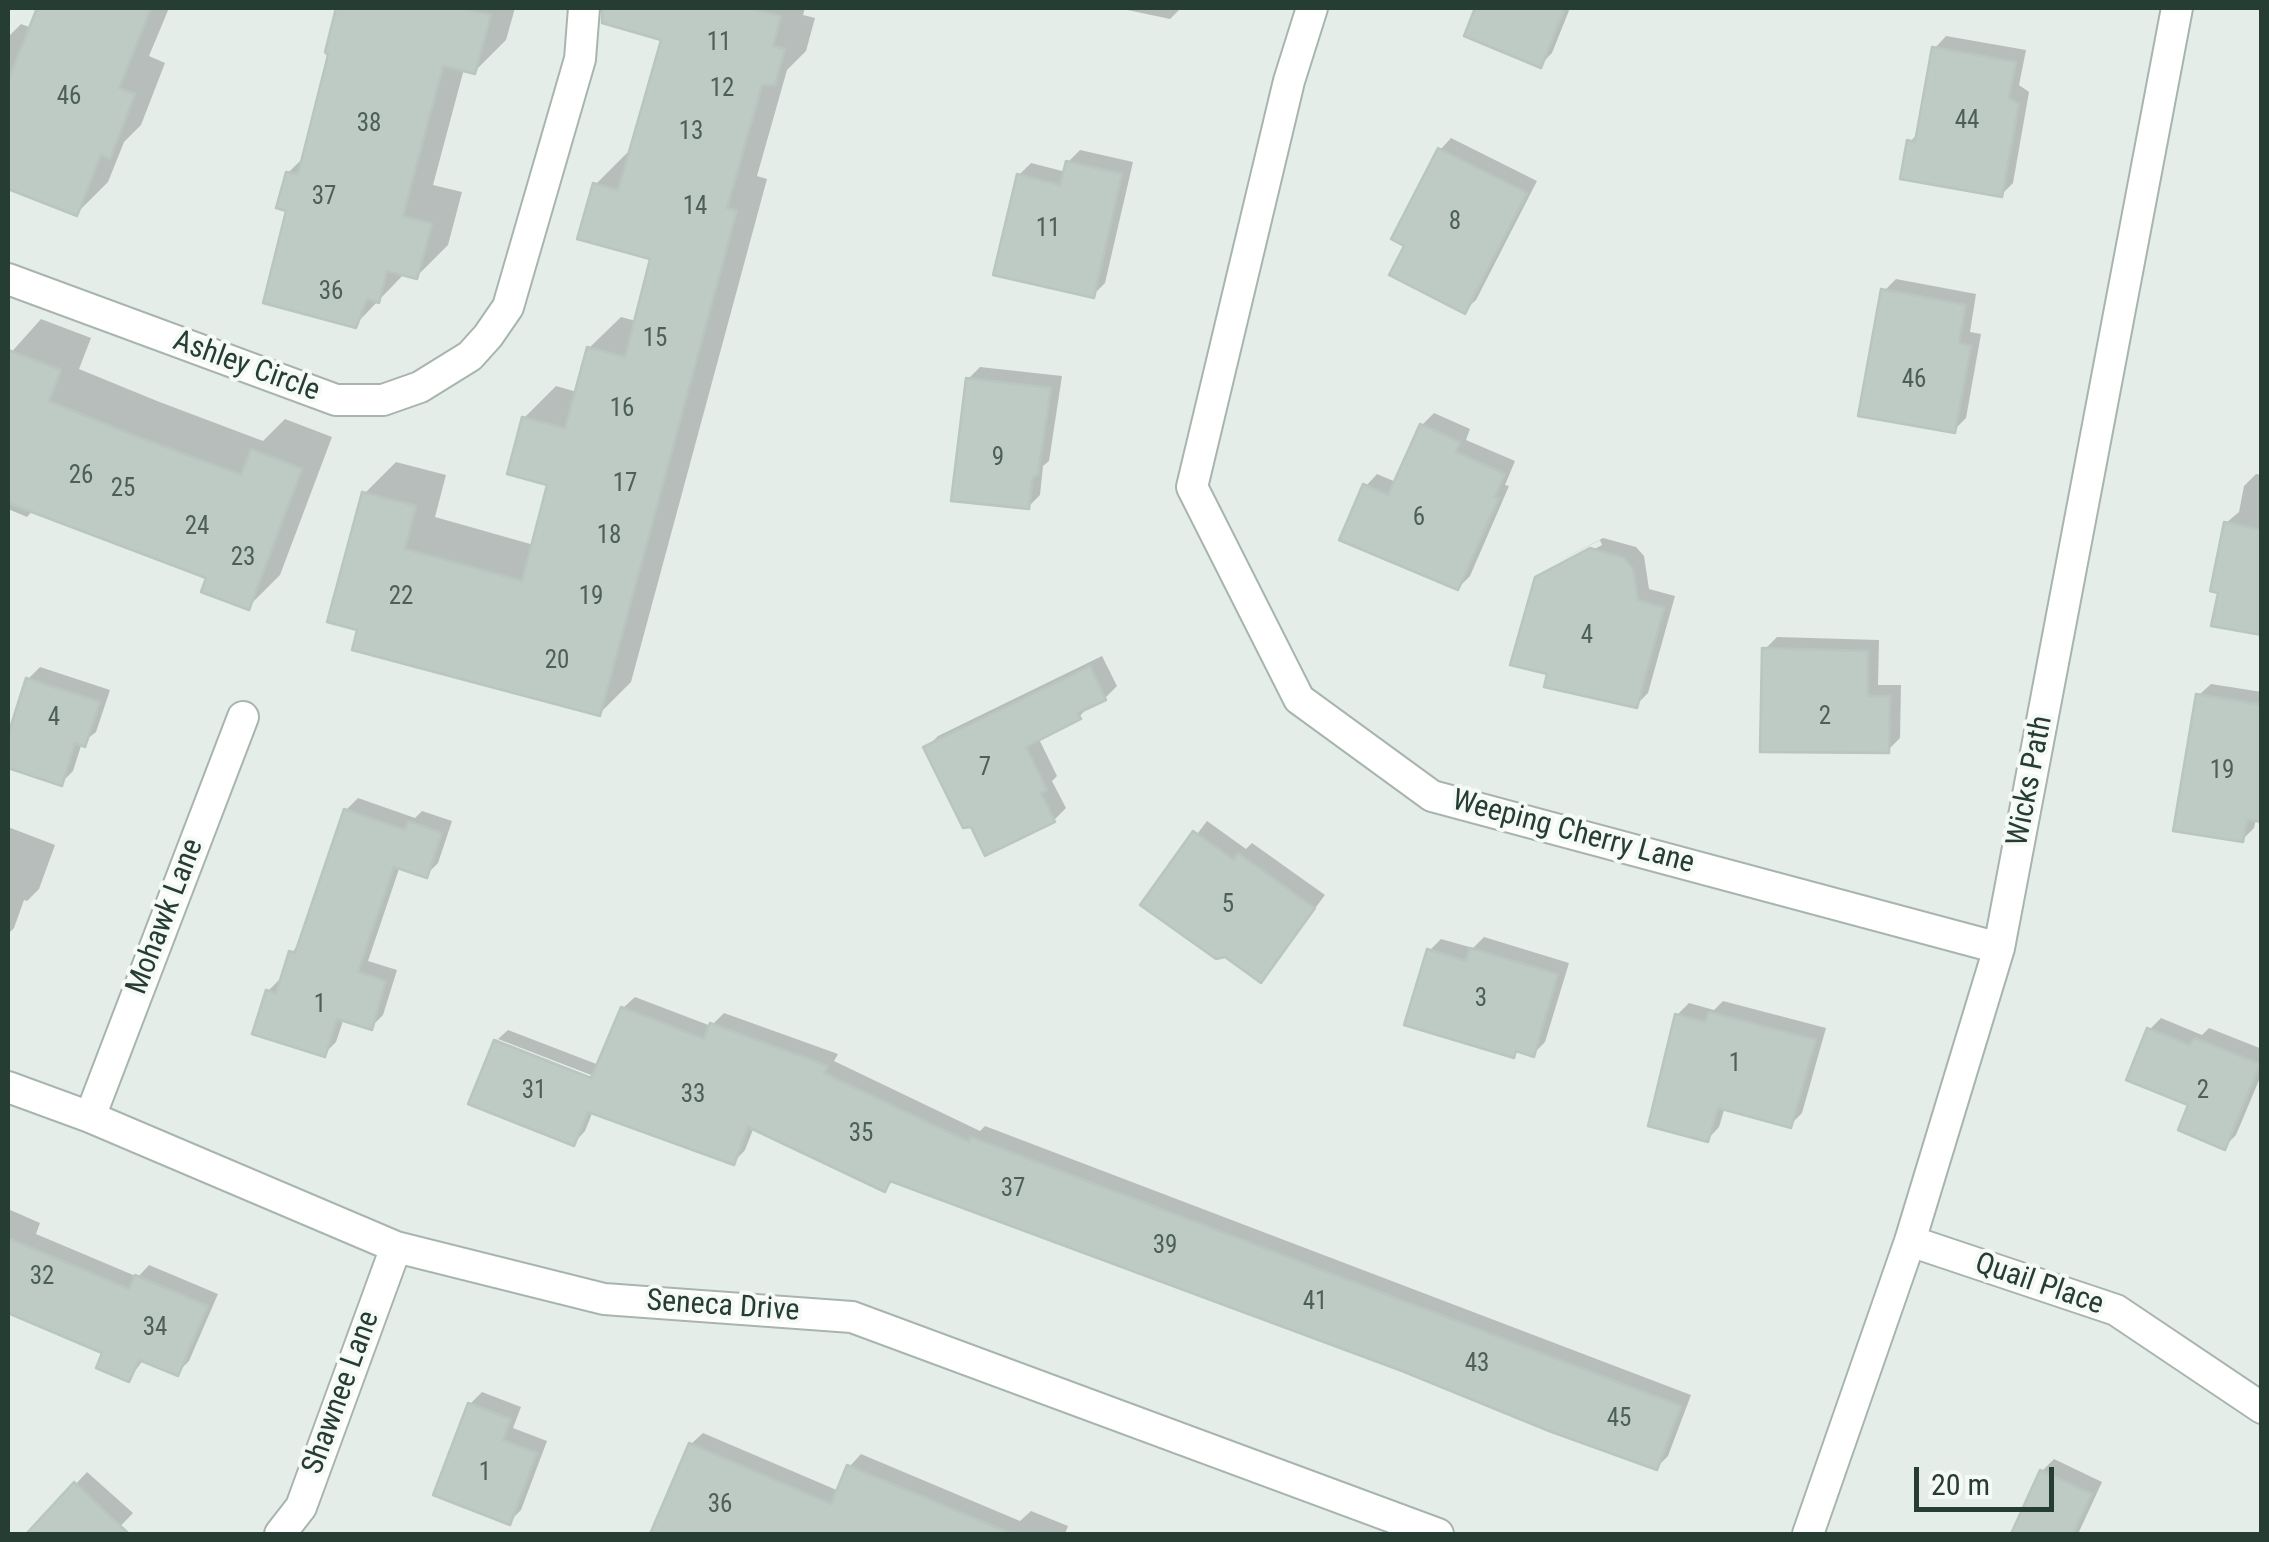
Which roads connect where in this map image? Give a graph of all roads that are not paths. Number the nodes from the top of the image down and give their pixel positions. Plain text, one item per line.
1 (584, 8) edge
2 (1312, 8) edge
3 (2177, 8) edge
4 (8, 279) edge
5 (243, 717) dead end
6 (1999, 948) junction
7 (8, 1087) edge
8 (90, 1117) junction
9 (1910, 1241) junction
10 (396, 1247) junction
11 (2262, 1408) edge
12 (280, 1534) edge
13 (1438, 1534) edge
14 (1808, 1534) edge

1 - 4 street, Ashley Circle
2 - 6 street, Weeping Cherry Lane
3 - 6 street, Wicks Path
5 - 8 street, Mohawk Lane
6 - 9 street, Wicks Path
7 - 8 street, Seneca Drive
8 - 10 street, Seneca Drive
9 - 11 street, Quail Place
9 - 14 street, Wicks Path
10 - 12 street, Shawnee Lane
10 - 13 street, Seneca Drive

